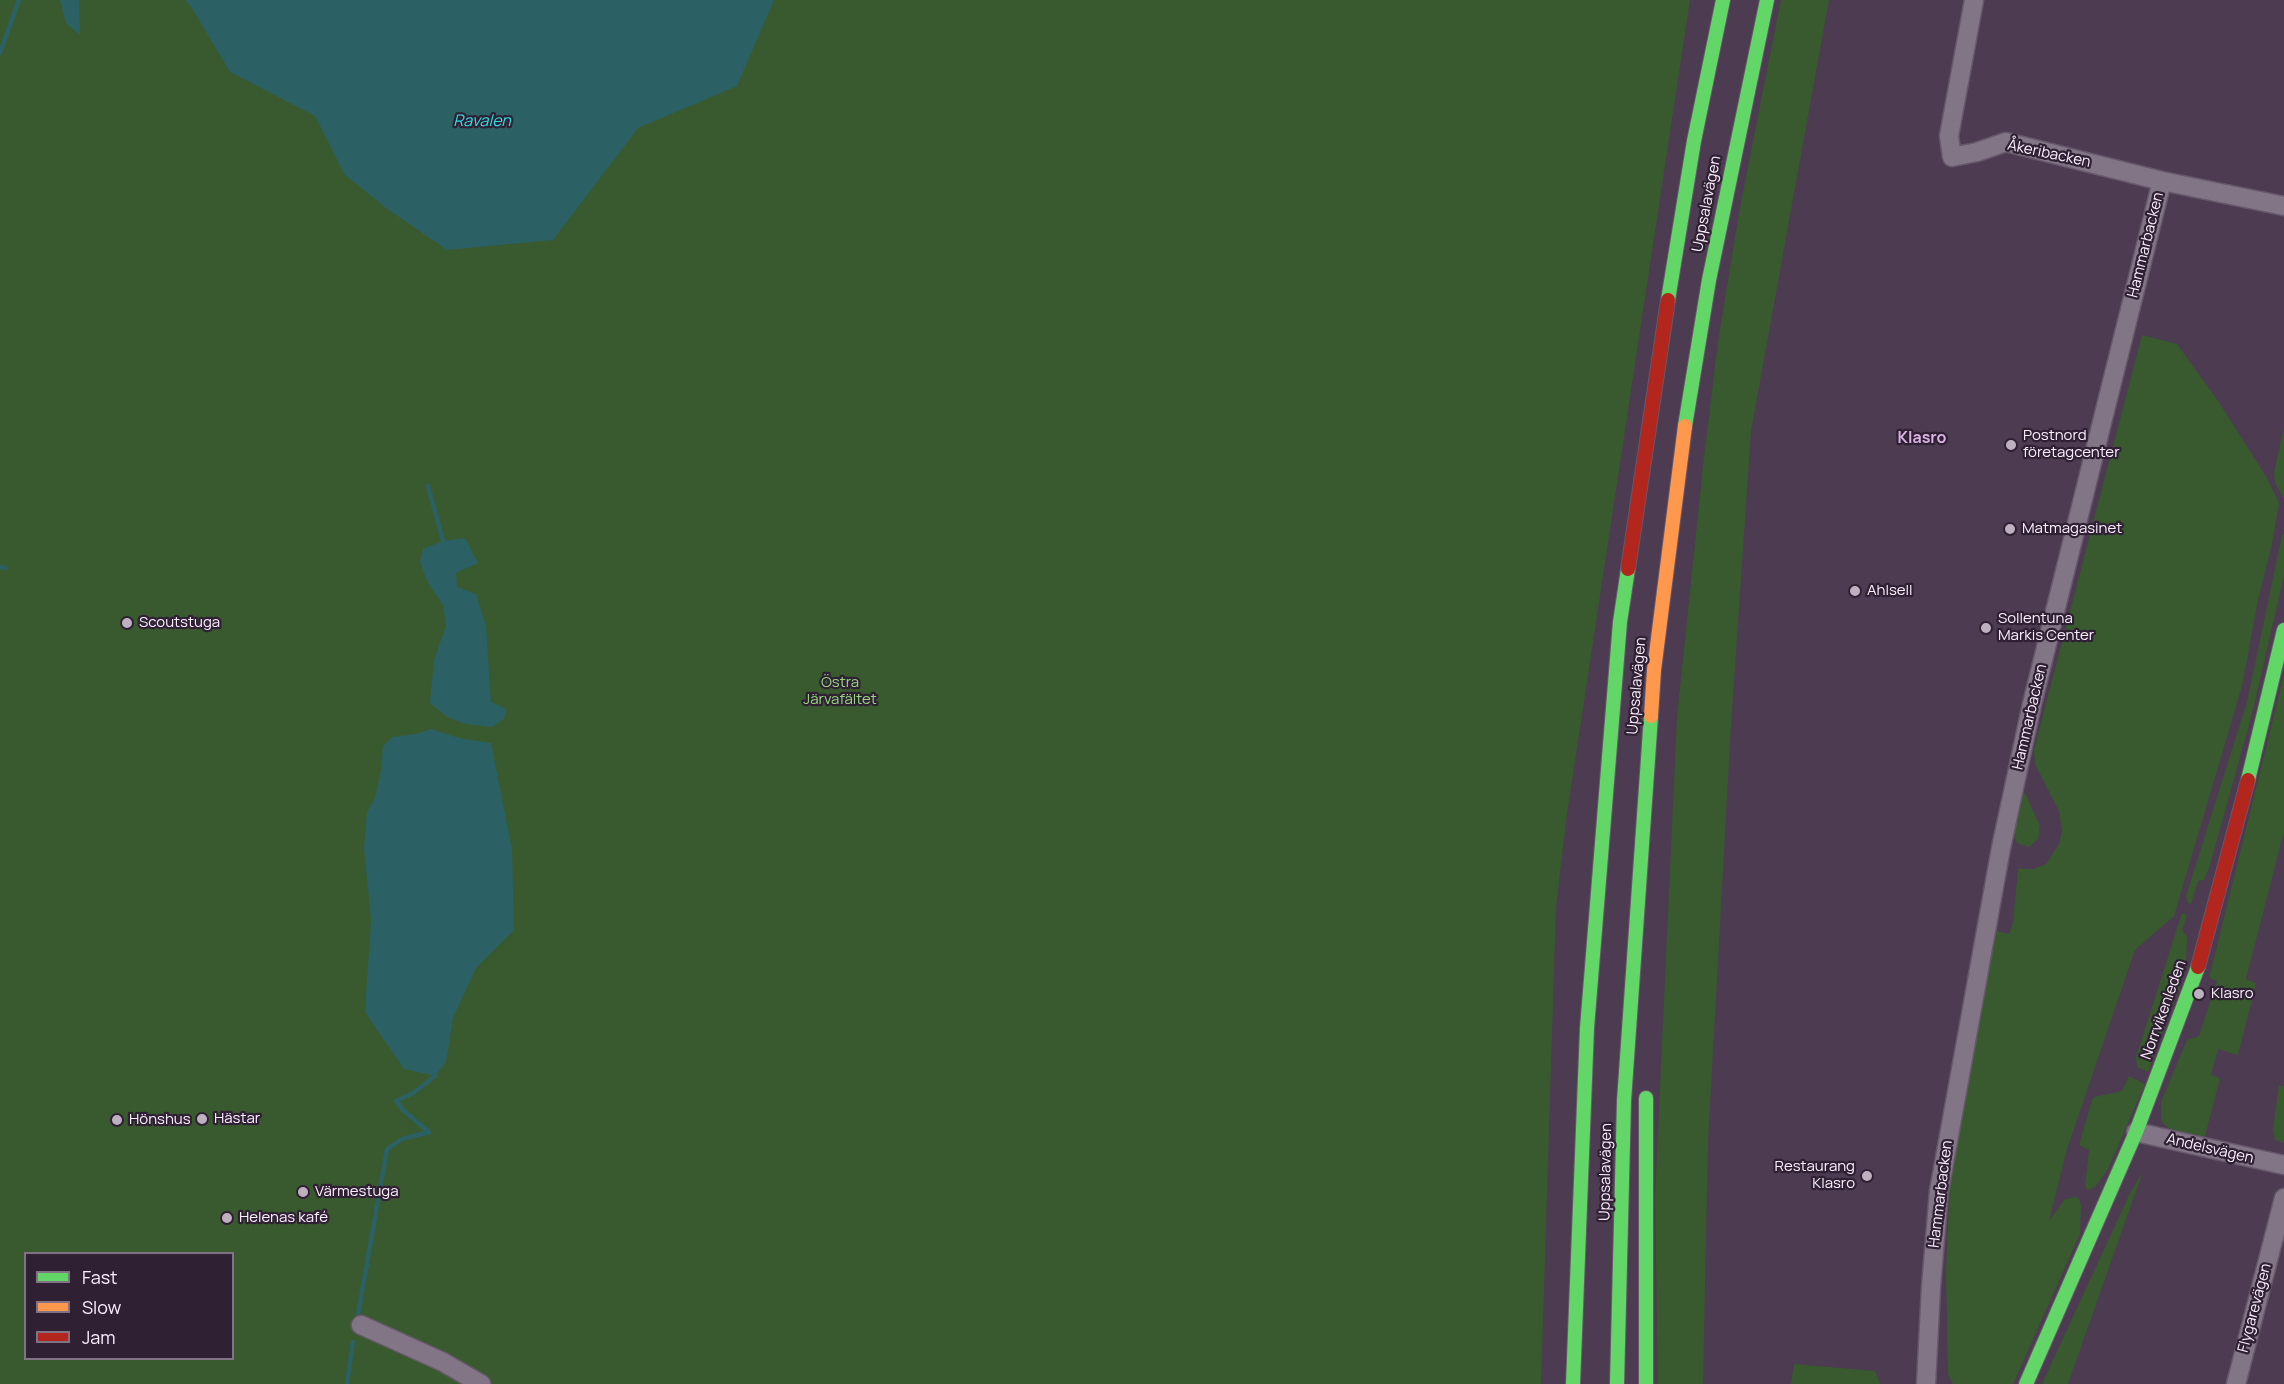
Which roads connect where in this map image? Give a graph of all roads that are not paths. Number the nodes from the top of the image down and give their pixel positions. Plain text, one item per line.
1 (1723, 0) edge
2 (1767, 0) edge
3 (1974, 0) edge
4 (2162, 181) junction
5 (2284, 206) edge
6 (2284, 630) edge
7 (1642, 830) junction
8 (1644, 1007) dead end
9 (1646, 1089) dead end
10 (2136, 1132) junction
11 (2284, 1165) edge
12 (2284, 1198) edge
13 (361, 1325) dead end
14 (481, 1384) edge
15 (1573, 1384) edge
16 (1617, 1384) edge
17 (1646, 1384) edge
18 (1926, 1384) edge
19 (2026, 1384) edge
20 (2236, 1384) edge

1 - 15 main road, Uppsalavägen
2 - 7 main road, Uppsalavägen
3 - 4 street, Åkeribacken
4 - 5 street, Hammarbacken
4 - 18 street, Hammarbacken
6 - 10 main road, Norrvikenleden
7 - 8 main road
7 - 16 main road, Uppsalavägen
9 - 17 main road
10 - 11 street, Andelsvägen
10 - 19 main road, Norrvikenleden
12 - 20 street, Flygarevägen
13 - 14 street

